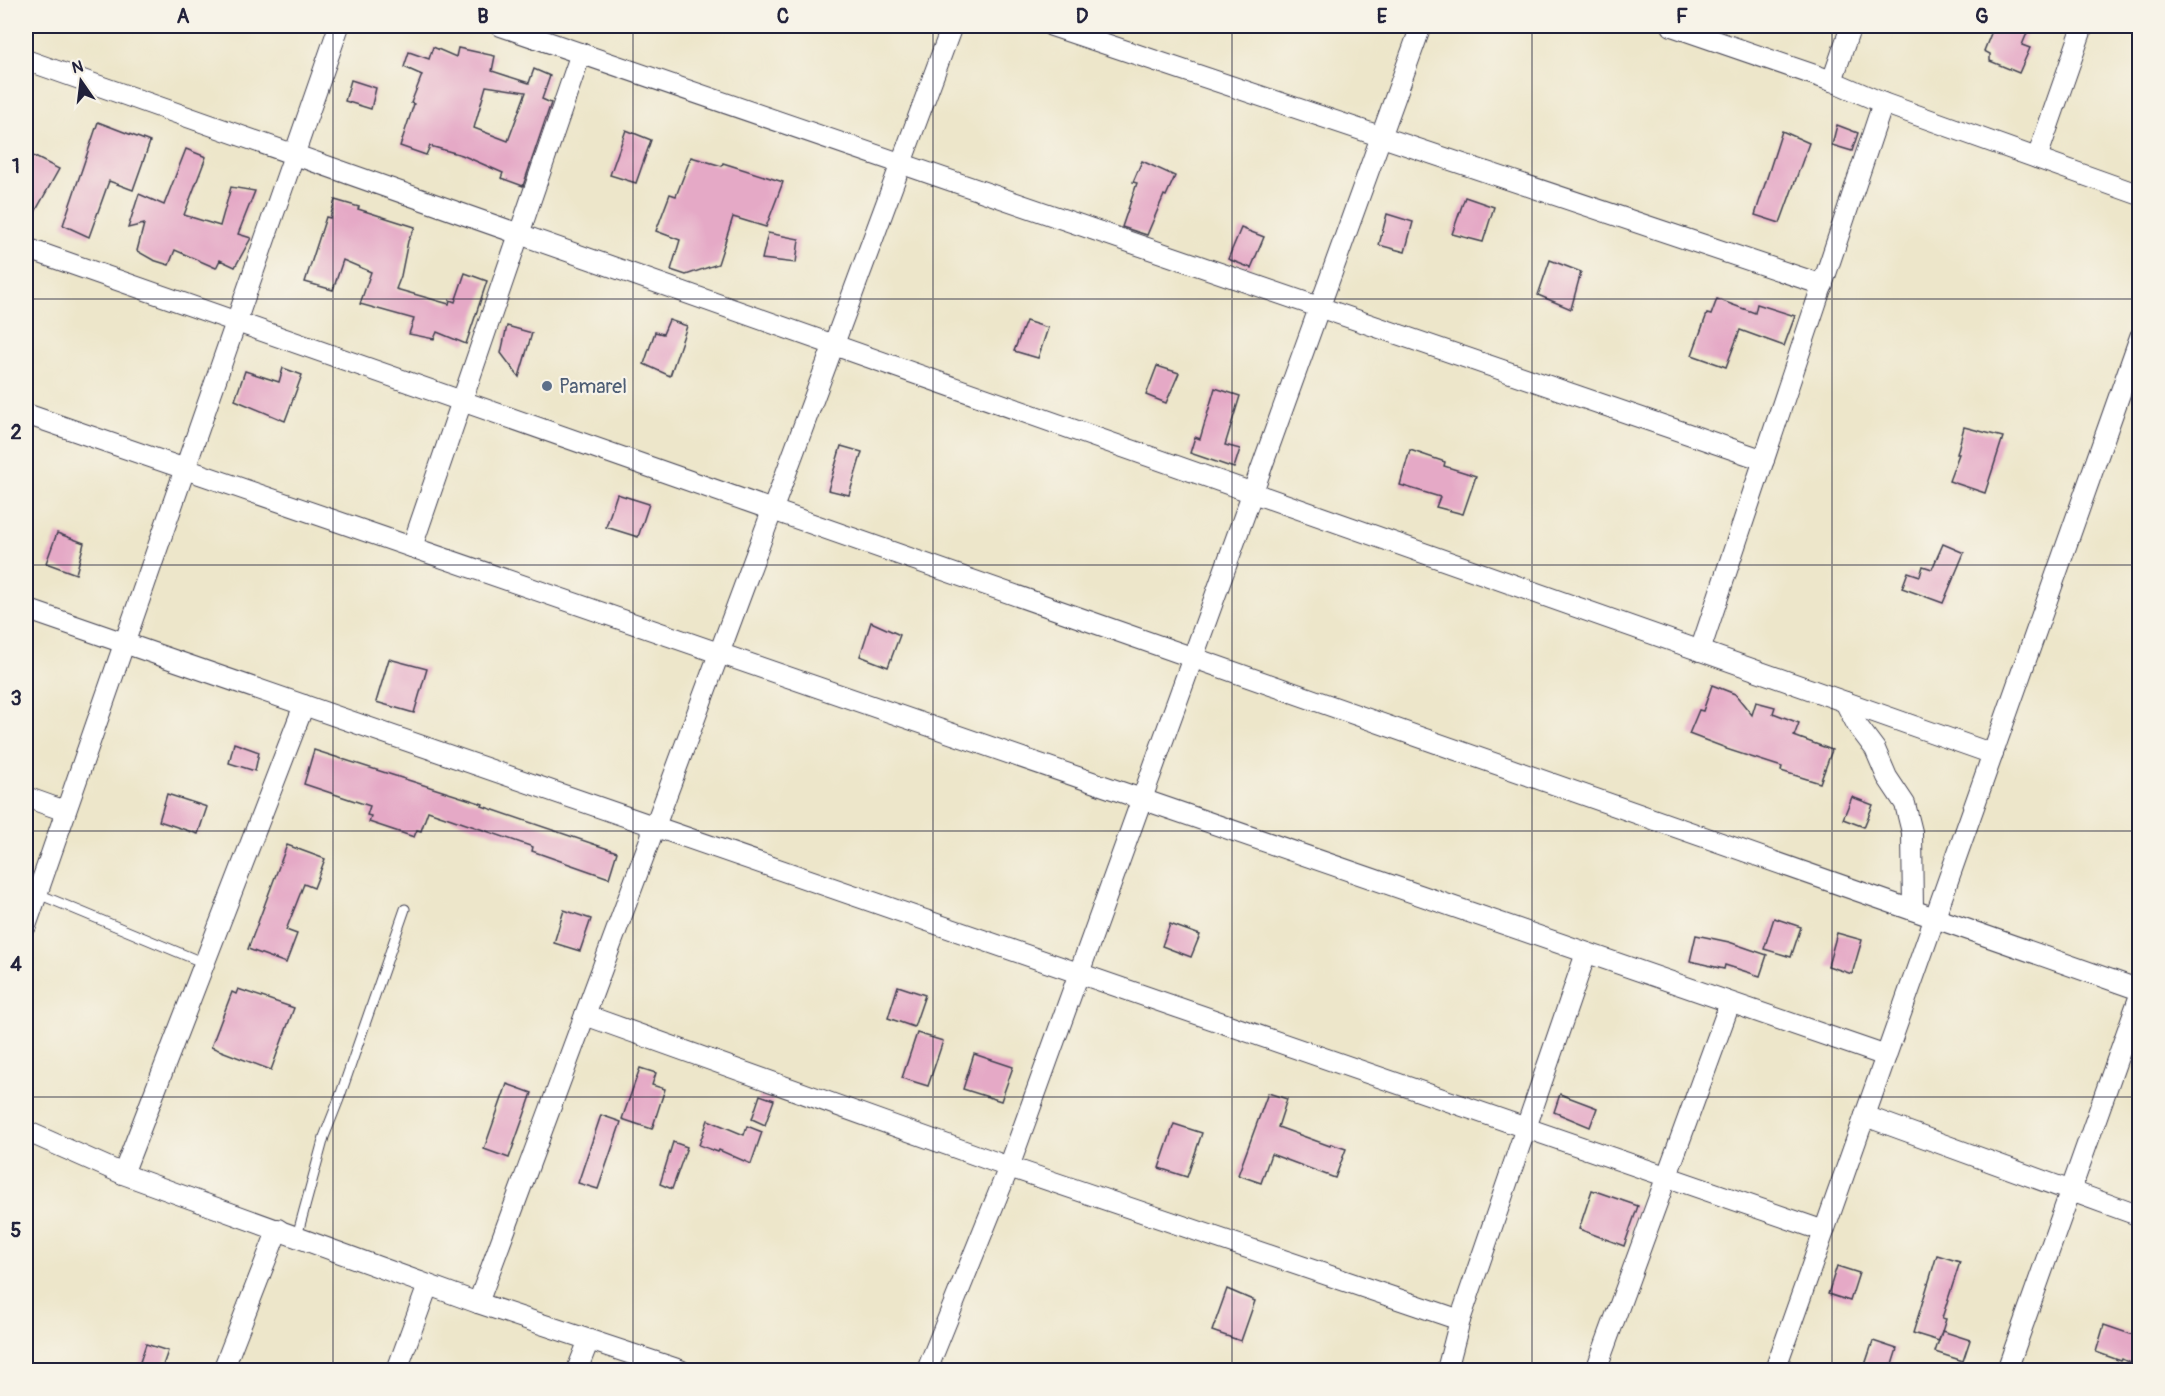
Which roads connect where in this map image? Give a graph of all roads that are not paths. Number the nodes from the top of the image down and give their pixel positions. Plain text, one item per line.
1 (339, 26) edge
2 (501, 26) edge
3 (952, 26) edge
4 (1052, 26) edge
5 (1421, 26) edge
6 (1672, 26) edge
7 (1851, 26) edge
8 (2083, 26) edge
9 (543, 32) edge
10 (581, 53) junction
11 (26, 60) edge
12 (1832, 81) junction
13 (1883, 103) junction
14 (1382, 136) junction
15 (293, 155) junction
16 (2037, 158) junction
17 (901, 163) junction
18 (2139, 195) edge
19 (519, 235) junction
20 (26, 248) edge
21 (1823, 285) junction
22 (1320, 307) junction
23 (235, 322) junction
24 (2139, 337) edge
25 (833, 345) junction
26 (462, 401) junction
27 (26, 414) edge
28 (1764, 460) junction
29 (184, 469) junction
30 (1252, 493) junction
31 (772, 510) junction
32 (412, 548) junction
33 (26, 609) edge
34 (124, 643) junction
35 (1700, 651) junction
36 (719, 654) junction
37 (1193, 658) junction
38 (1845, 702) junction
39 (304, 705) junction
40 (1993, 754) junction
41 (26, 797) edge
42 (1142, 800) junction
43 (65, 811) junction
44 (654, 827) junction
45 (36, 892) junction
46 (405, 909) dead end
47 (1913, 910) junction
48 (1935, 918) junction
49 (26, 926) edge
50 (1586, 953) junction
51 (204, 963) junction
52 (1079, 974) junction
53 (2139, 990) edge
54 (2139, 995) edge
55 (1730, 1003) junction
56 (585, 1015) junction
57 (1886, 1056) junction
58 (1865, 1116) junction
59 (1526, 1128) junction
60 (26, 1131) edge
61 (1009, 1167) junction
62 (123, 1174) junction
63 (1668, 1177) junction
64 (2070, 1191) junction
65 (2139, 1216) edge
66 (1824, 1231) junction
67 (288, 1233) junction
68 (428, 1285) junction
69 (478, 1303) junction
70 (1460, 1320) junction
71 (589, 1340) junction
72 (223, 1371) edge
73 (397, 1371) edge
74 (577, 1371) edge
75 (680, 1371) edge
76 (927, 1371) edge
77 (1447, 1371) edge
78 (1596, 1371) edge
79 (1775, 1371) edge
80 (2007, 1371) edge

1 - 15 street
2 - 9 street
3 - 17 street
4 - 14 street
5 - 14 street
6 - 12 street
7 - 12 street
8 - 16 street
9 - 10 street
10 - 17 street
10 - 19 street
11 - 15 street
12 - 13 street
13 - 16 street
13 - 21 street
14 - 21 street
14 - 22 street
15 - 19 street
15 - 23 street
16 - 18 street
17 - 22 street
17 - 25 street
19 - 25 street
19 - 26 street
20 - 23 street
21 - 28 street
22 - 28 street
22 - 30 street
23 - 26 street
23 - 29 street
24 - 40 street
25 - 30 street
25 - 31 street
26 - 31 street
26 - 32 street
27 - 29 street
28 - 35 street
29 - 32 street
29 - 34 street
30 - 35 street
30 - 37 street
31 - 36 street
31 - 37 street
32 - 36 street
33 - 34 street
34 - 39 street
34 - 43 street
35 - 38 street
36 - 42 street
36 - 44 street
37 - 42 street
37 - 47 street
38 - 40 street
38 - 47 street
39 - 44 street
39 - 51 street
40 - 48 street
41 - 43 street
42 - 50 street
42 - 52 street
43 - 45 street
44 - 52 street
44 - 56 street
45 - 49 street
45 - 51 lane
46 - 67 lane
47 - 48 street
48 - 53 street
48 - 57 street
50 - 55 street
50 - 59 street
51 - 62 street
52 - 59 street
52 - 61 street
54 - 64 street
55 - 57 street
55 - 63 street
56 - 61 street
56 - 69 street
57 - 58 street
58 - 64 street
58 - 66 street
59 - 63 street
59 - 70 street
60 - 62 street
61 - 70 street
61 - 76 street
62 - 67 street
63 - 66 street
63 - 78 street
64 - 65 street
64 - 80 street
66 - 79 street
67 - 68 street
67 - 72 street
68 - 69 street
68 - 73 street
69 - 71 street
70 - 77 street
71 - 74 street
71 - 75 street

